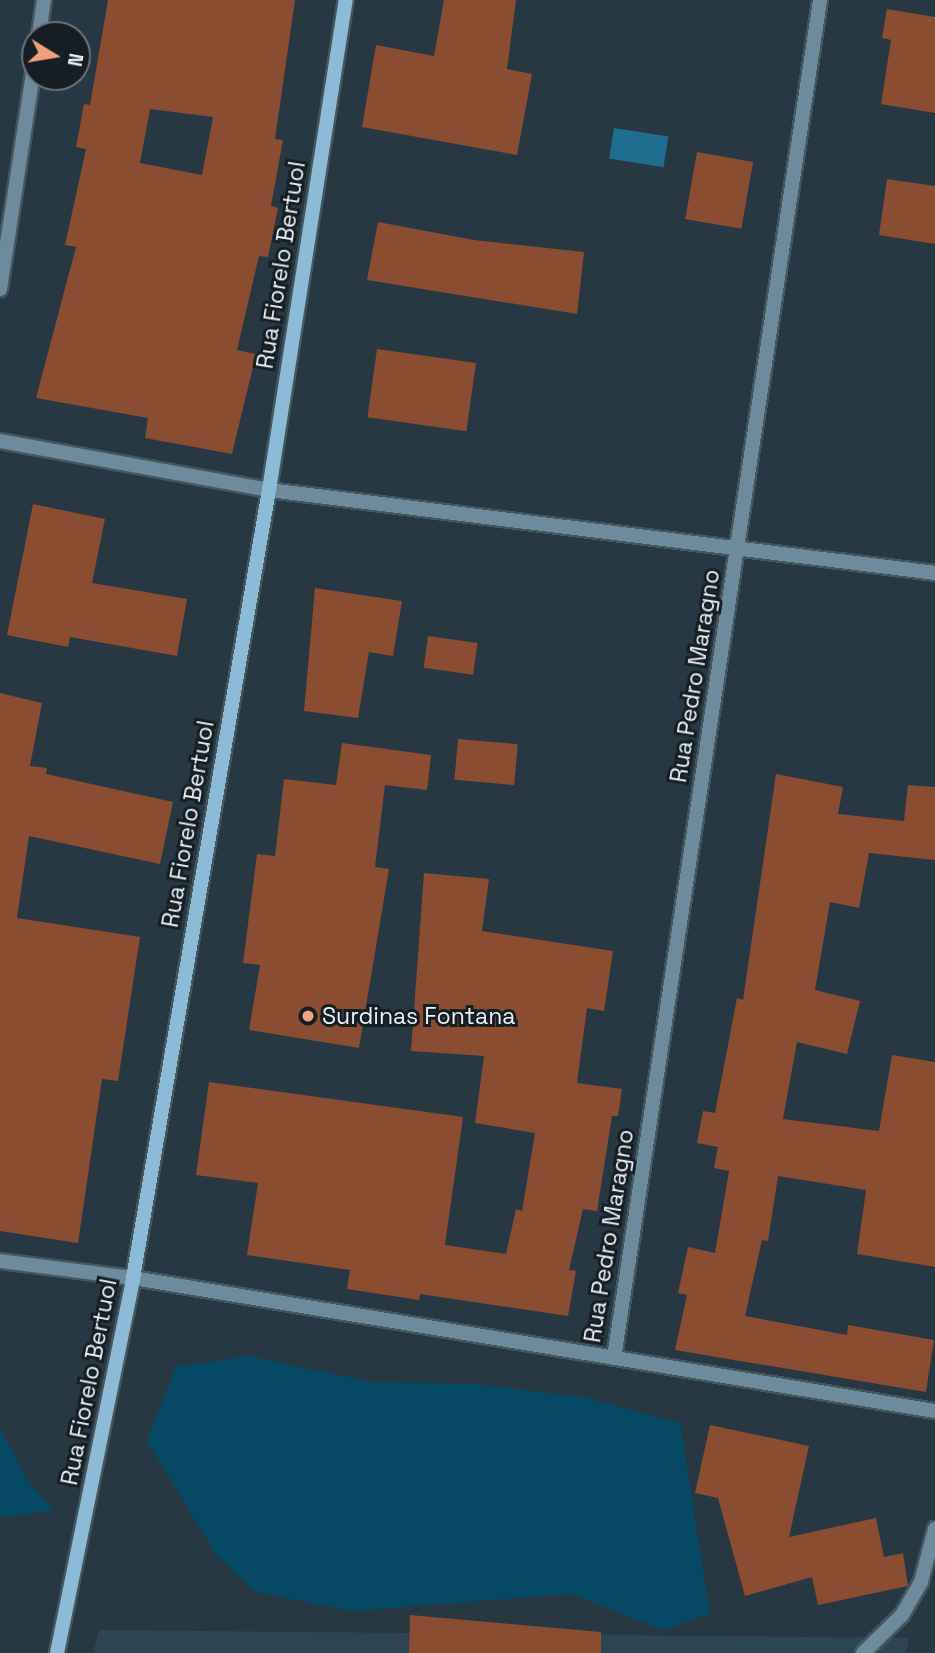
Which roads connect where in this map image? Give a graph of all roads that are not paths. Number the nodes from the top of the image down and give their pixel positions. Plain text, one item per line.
1 (44, 0) edge
2 (346, 0) edge
3 (820, 0) edge
4 (41, 21) edge
5 (30, 91) edge
6 (0, 289) edge
7 (0, 441) edge
8 (269, 490) junction
9 (738, 548) junction
10 (935, 573) edge
11 (0, 1261) edge
12 (132, 1278) junction
13 (614, 1358) junction
14 (935, 1411) edge
15 (935, 1529) edge
16 (57, 1653) edge
17 (863, 1653) edge

1 - 4 street
2 - 8 main road, Rua Fiorelo Bertuol
3 - 9 street, Rua Pedro Maragno
5 - 6 street
7 - 8 street
8 - 9 street
8 - 12 main road, Rua Fiorelo Bertuol
9 - 10 street
9 - 13 street, Rua Pedro Maragno
11 - 12 street
12 - 13 street
12 - 16 main road, Rua Fiorelo Bertuol
13 - 14 street
15 - 17 street

